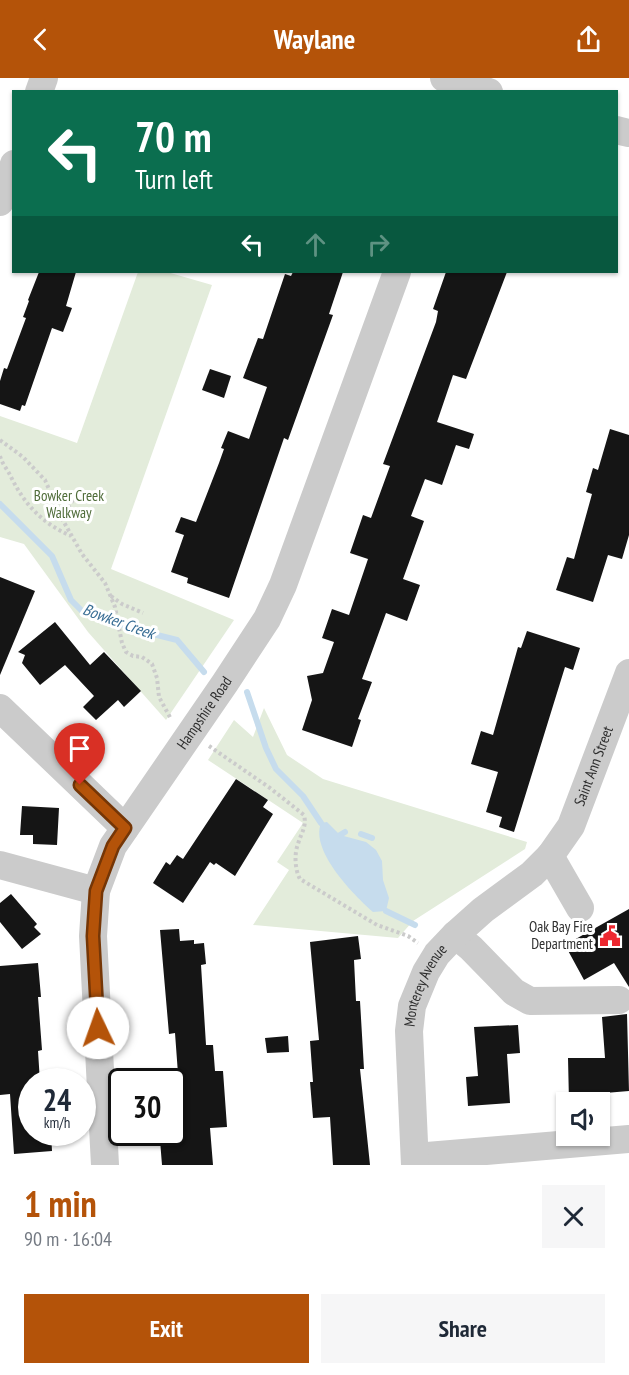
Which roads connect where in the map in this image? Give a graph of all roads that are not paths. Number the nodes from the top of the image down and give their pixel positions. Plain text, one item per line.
1 (12, 169) edge
2 (0, 202) edge
3 (397, 273) edge
4 (629, 673) edge
5 (0, 708) edge
6 (125, 828) junction
7 (550, 856) junction
8 (0, 865) edge
9 (96, 891) junction
10 (580, 908) dead end
11 (446, 945) junction
12 (619, 1000) dead end
13 (629, 1139) edge
14 (415, 1161) edge
15 (105, 1165) edge

1 - 2 street
3 - 6 street, Hampshire Road
4 - 7 street, Saint Ann Street
5 - 6 street
6 - 9 street, Hampshire Road
7 - 10 street
7 - 11 street, Monterey Avenue
8 - 9 street
9 - 15 street, Hampshire Road
11 - 12 street
11 - 14 street, Monterey Avenue
13 - 14 street

